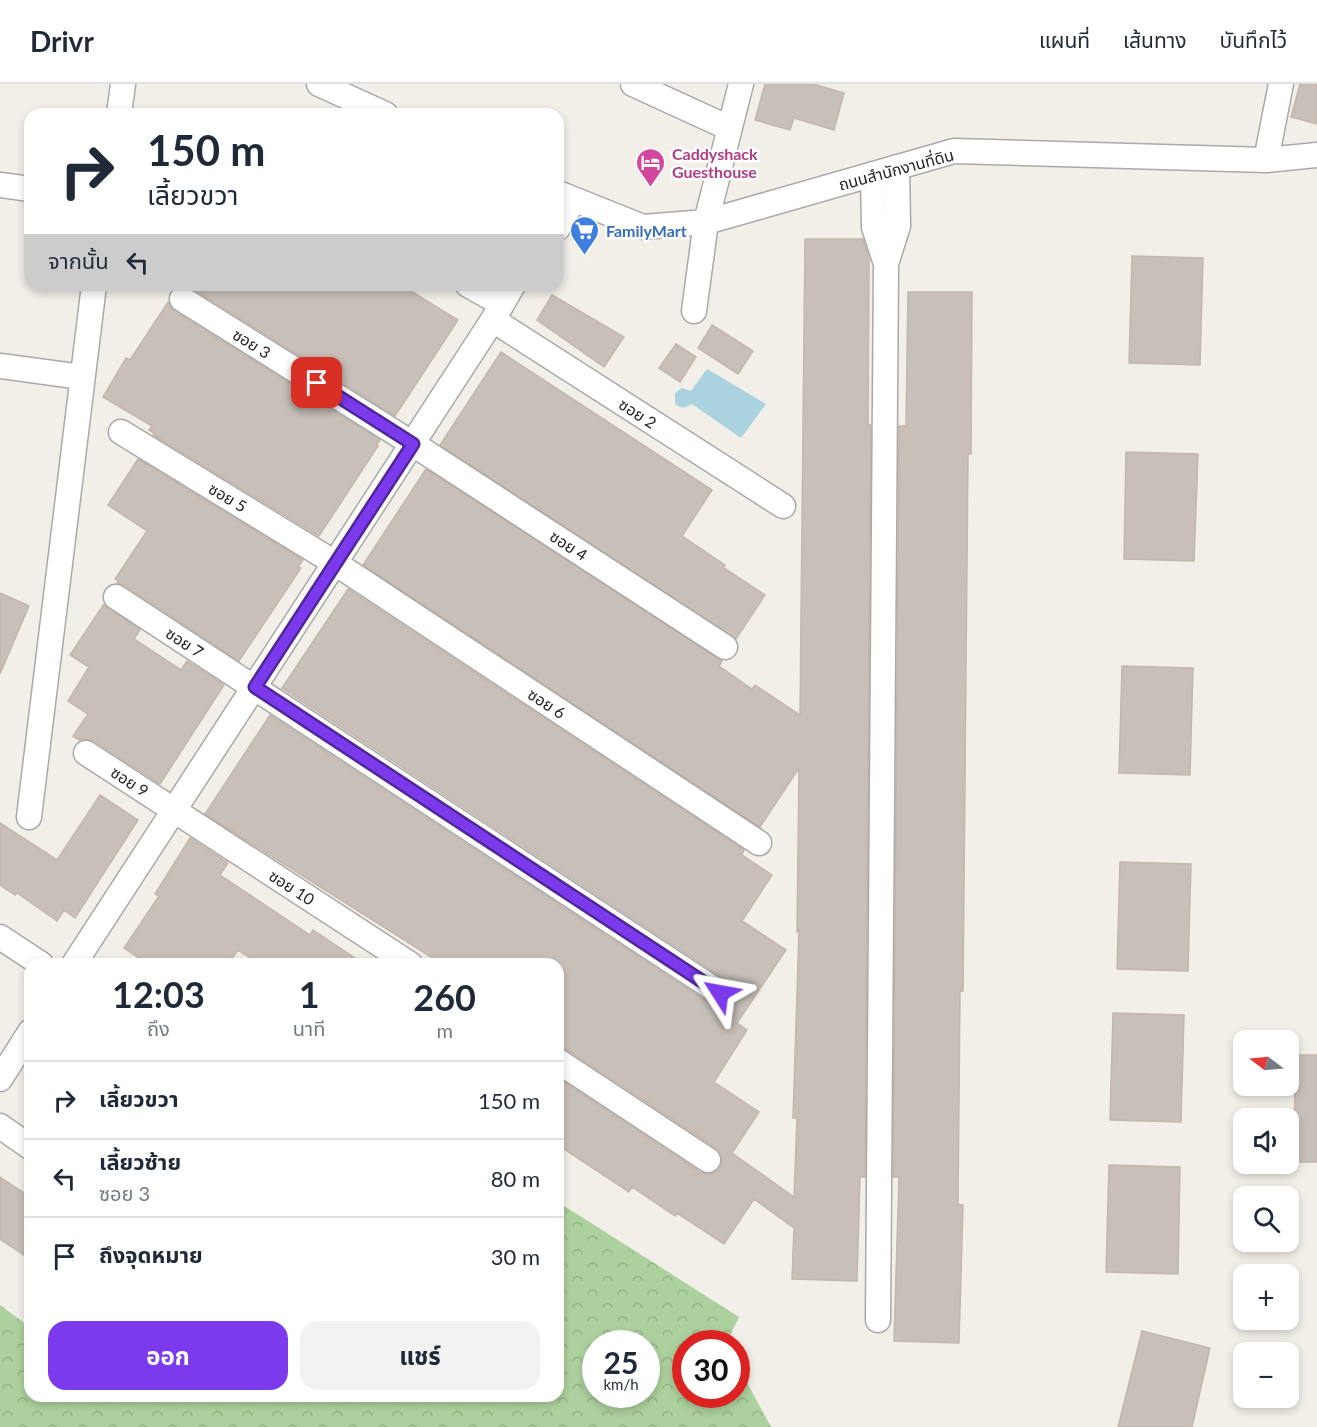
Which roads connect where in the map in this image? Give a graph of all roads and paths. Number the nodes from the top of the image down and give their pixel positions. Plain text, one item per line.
1 (123, 84) edge
2 (320, 84) edge
3 (633, 84) edge
4 (741, 84) edge
5 (1281, 84) edge
6 (120, 108) edge
7 (372, 108) edge
8 (729, 128) junction
9 (1317, 155) edge
10 (1266, 160) junction
11 (897, 167) junction
12 (873, 174) junction
13 (0, 185) edge
14 (24, 188) edge
15 (566, 196) edge
16 (706, 222) junction
17 (886, 264) junction
18 (93, 291) edge
19 (479, 291) edge
20 (182, 299) dead end
21 (502, 303) edge
22 (694, 310) dead end
23 (0, 366) edge
24 (82, 377) junction
25 (121, 432) dead end
26 (413, 444) junction
27 (783, 506) dead end
28 (335, 563) junction
29 (116, 597) dead end
30 (725, 647) dead end
31 (255, 687) junction
32 (86, 753) dead end
33 (174, 810) junction
34 (28, 817) dead end
35 (759, 843) dead end
36 (0, 937) edge
37 (32, 958) edge
38 (78, 958) edge
39 (401, 958) edge
40 (720, 993) dead end
41 (24, 1041) edge
42 (564, 1065) edge
43 (0, 1078) edge
44 (0, 1126) edge
45 (24, 1143) edge
46 (708, 1160) dead end
47 (878, 1320) dead end

1 - 6 street
2 - 7 street
3 - 8 street
4 - 8 street
5 - 10 street
8 - 16 street
9 - 10 street, ถนนสำนักงานที่ดิน
10 - 11 street, ถนนสำนักงานที่ดิน
11 - 12 street, ถนนสำนักงานที่ดิน
11 - 17 street
12 - 16 street, ถนนสำนักงานที่ดิน
12 - 17 street
13 - 14 street
15 - 16 street, ถนนสำนักงานที่ดิน
16 - 22 street
17 - 47 street
18 - 24 street
19 - 21 street, ซอย 2
20 - 26 street, ซอย 3
21 - 26 street
21 - 27 street, ซอย 2
23 - 24 street
24 - 34 street
25 - 28 street, ซอย 5
26 - 28 street
26 - 30 street, ซอย 4
28 - 31 street
28 - 35 street, ซอย 6
29 - 31 street, ซอย 7
31 - 33 street
31 - 40 street, ซอย 7
32 - 33 street, ซอย 9
33 - 38 street
33 - 39 street, ซอย 10
36 - 37 street
41 - 43 street
42 - 46 street
44 - 45 street

